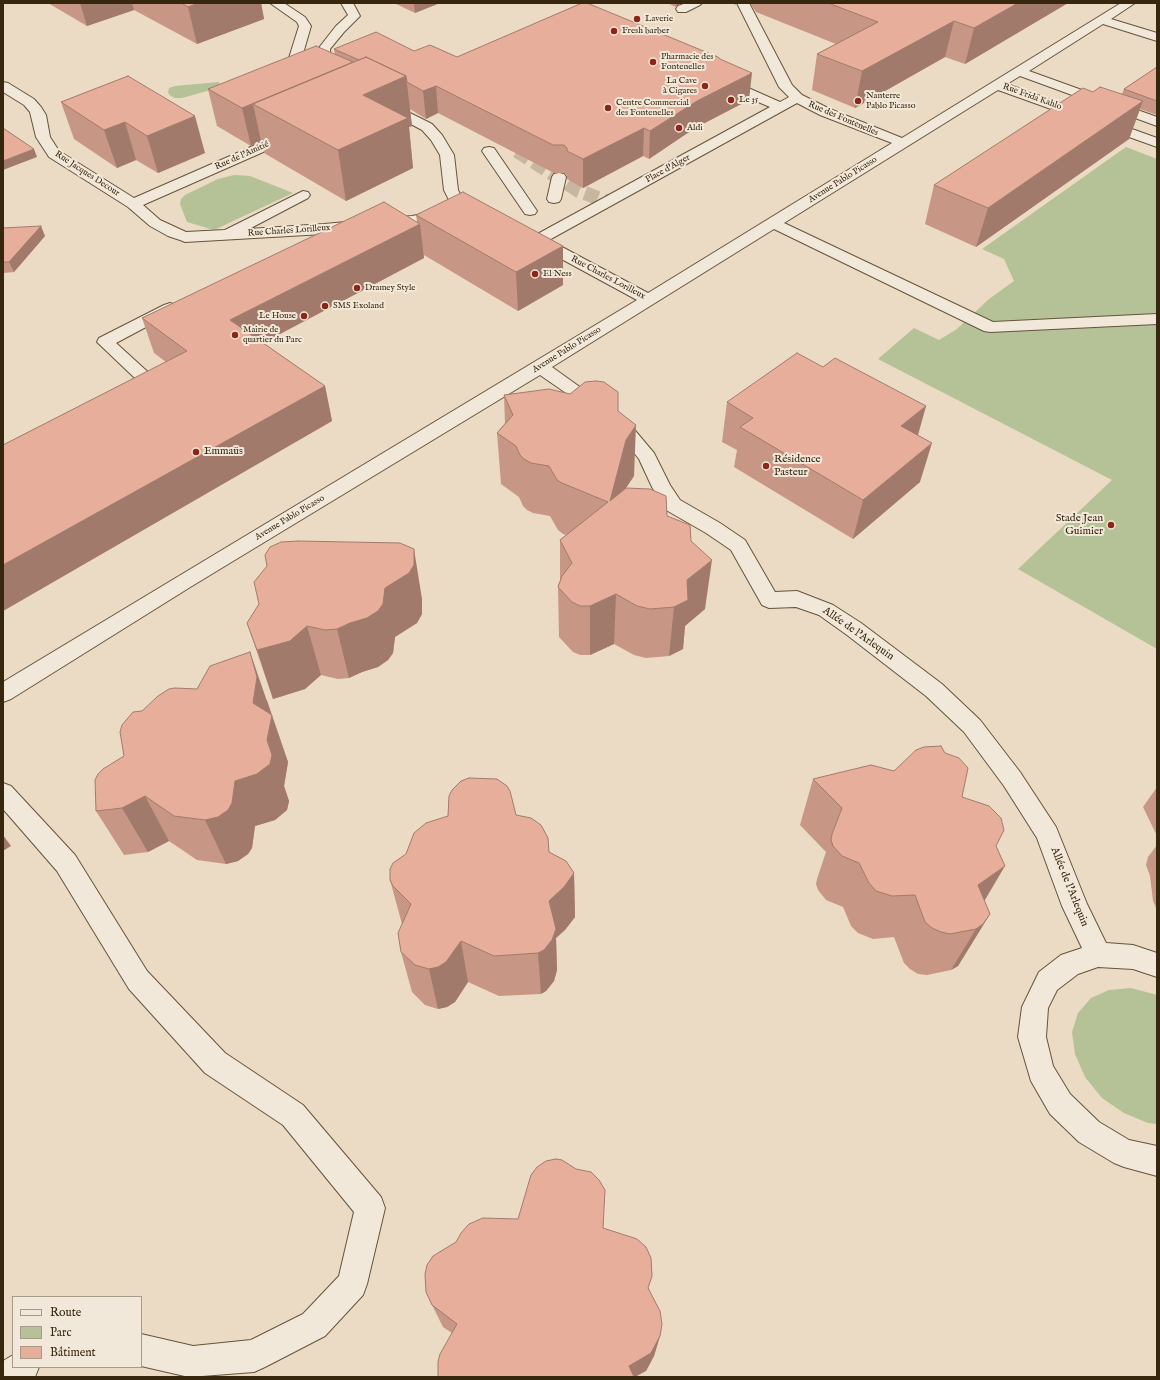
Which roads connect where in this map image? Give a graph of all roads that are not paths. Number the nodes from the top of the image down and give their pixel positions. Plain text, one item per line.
1 (276, 3) edge
2 (347, 3) edge
3 (696, 3) edge
4 (743, 3) edge
5 (1129, 3) edge
6 (682, 9) dead end
7 (1107, 17) junction
8 (1157, 29) edge
9 (1157, 37) edge
10 (1018, 71) junction
11 (331, 79) junction
12 (723, 82) edge
13 (997, 84) junction
14 (343, 85) edge
15 (3, 86) edge
16 (797, 98) junction
17 (373, 99) edge
18 (780, 107) junction
19 (1157, 122) edge
20 (300, 130) edge
21 (903, 143) junction
22 (1157, 143) edge
23 (489, 151) dead end
24 (559, 177) edge
25 (303, 195) dead end
26 (554, 199) dead end
27 (133, 204) junction
28 (530, 211) dead end
29 (773, 223) junction
30 (324, 230) junction
31 (222, 236) junction
32 (532, 237) joint
33 (289, 248) edge
34 (649, 300) junction
35 (183, 302) edge
36 (1157, 319) edge
37 (540, 367) junction
38 (124, 398) edge
39 (3, 693) edge
40 (3, 793) edge
41 (1098, 955) junction
42 (1157, 965) edge
43 (1157, 1161) edge
44 (142, 1350) edge
45 (21, 1368) edge
46 (6, 1377) edge

1 - 11 street
2 - 11 street
3 - 6 street
4 - 16 street, Rue des Fontenelles
5 - 7 street, Avenue Pablo Picasso
7 - 8 street
7 - 9 street
7 - 10 street, Avenue Pablo Picasso
10 - 13 street, Avenue Pablo Picasso
10 - 19 street
11 - 14 street
12 - 18 street
13 - 21 street, Avenue Pablo Picasso
13 - 22 street, Rue Frida Kahlo
15 - 27 street, Rue Jacques Decour
16 - 18 street, Place d'Alger
16 - 21 street, Rue des Fontenelles
17 - 30 street, Rue Charles Lorilleux
18 - 32 street, Place d'Alger
20 - 27 street, Rue de l'Amitié
21 - 29 street, Avenue Pablo Picasso
23 - 28 street
24 - 26 street
25 - 31 street
27 - 31 street, Rue Charles Lorilleux
29 - 34 street, Avenue Pablo Picasso
29 - 36 street
30 - 31 street, Rue Charles Lorilleux
30 - 33 street
32 - 34 street, Rue Charles Lorilleux
34 - 37 street, Avenue Pablo Picasso
35 - 38 street
37 - 39 street, Avenue Pablo Picasso
37 - 41 street, Allée de l'Arlequin
40 - 44 street
41 - 42 street
41 - 43 street
45 - 46 street

